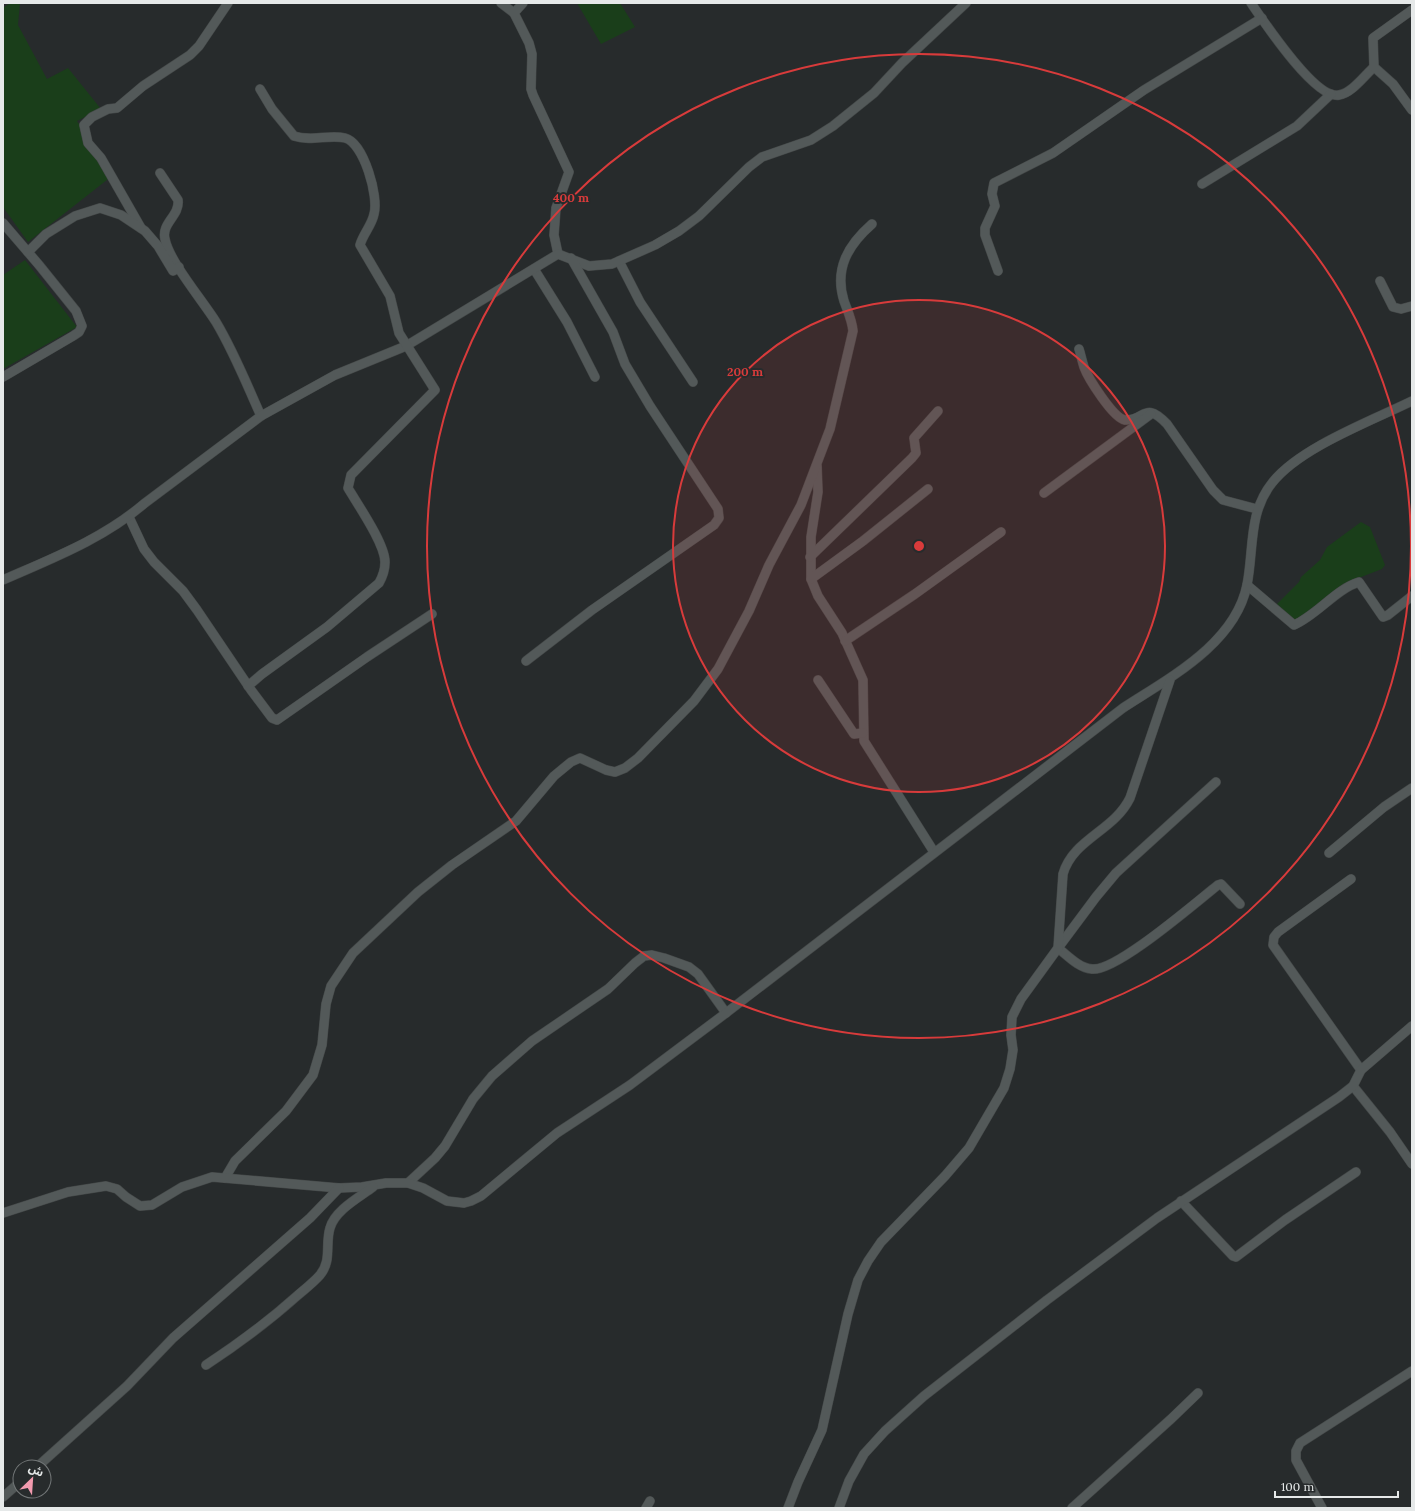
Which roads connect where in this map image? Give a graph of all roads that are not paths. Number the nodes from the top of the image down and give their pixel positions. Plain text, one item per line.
1 (228, 3) edge
2 (501, 3) edge
3 (523, 3) edge
4 (966, 3) edge
5 (1251, 3) edge
6 (1412, 10) edge
7 (514, 13) junction
8 (1262, 18) junction
9 (1374, 67) junction
10 (260, 89) dead end
11 (1331, 94) junction
12 (1412, 110) edge
13 (160, 173) dead end
14 (1202, 184) dead end
15 (3, 223) edge
16 (872, 224) dead end
17 (141, 228) junction
18 (28, 252) junction
19 (558, 254) junction
20 (571, 258) junction
21 (619, 261) junction
22 (180, 267) junction
23 (534, 269) junction
24 (998, 271) dead end
25 (1380, 281) dead end
26 (1412, 306) edge
27 (406, 346) junction
28 (1079, 349) dead end
29 (3, 377) edge
30 (595, 377) dead end
31 (693, 382) dead end
32 (1412, 401) edge
33 (938, 411) dead end
34 (1153, 413) junction
35 (261, 416) junction
36 (817, 465) junction
37 (928, 489) dead end
38 (1044, 493) dead end
39 (1257, 509) junction
40 (129, 516) junction
41 (1001, 532) dead end
42 (810, 557) junction
43 (811, 578) junction
44 (3, 580) edge
45 (1247, 585) junction
46 (1412, 596) edge
47 (432, 614) dead end
48 (845, 641) junction
49 (526, 661) dead end
50 (818, 680) dead end
51 (1170, 680) junction
52 (248, 686) junction
53 (863, 733) junction
54 (1216, 782) dead end
55 (1412, 788) edge
56 (934, 852) junction
57 (1329, 853) dead end
58 (1351, 879) dead end
59 (1240, 904) dead end
60 (1058, 948) junction
61 (726, 1013) junction
62 (1412, 1026) edge
63 (1361, 1070) junction
64 (1353, 1086) junction
65 (1412, 1164) edge
66 (1356, 1172) dead end
67 (225, 1178) junction
68 (408, 1183) junction
69 (374, 1186) junction
70 (339, 1188) junction
71 (1181, 1201) junction
72 (3, 1214) edge
73 (206, 1365) dead end
74 (1412, 1371) edge
75 (1198, 1393) dead end
76 (46, 1459) edge
77 (12, 1489) edge
78 (3, 1497) edge
79 (788, 1508) edge
80 (839, 1508) edge
81 (1072, 1508) edge
82 (1322, 1508) edge

1 - 17 street
2 - 7 street
3 - 7 street
4 - 21 street
5 - 8 street
6 - 9 street
7 - 19 street
8 - 11 street
8 - 24 street
9 - 11 street
9 - 12 street
10 - 27 street
11 - 14 street
13 - 22 street
15 - 18 street
16 - 36 street
17 - 18 street
17 - 22 street
18 - 29 street
19 - 20 street
19 - 23 street
20 - 21 street
20 - 49 street
21 - 31 street
22 - 35 street
23 - 27 street
23 - 30 street
25 - 26 street
27 - 35 street
27 - 52 street
28 - 34 street
32 - 39 street
33 - 42 street
34 - 38 street
34 - 39 street
35 - 40 street
36 - 42 street
36 - 67 street
37 - 43 street
39 - 45 street
40 - 44 street
40 - 52 street
41 - 48 street
42 - 43 street
43 - 48 street
45 - 46 street
45 - 51 street
47 - 52 street
48 - 53 street
50 - 53 street
51 - 56 street
51 - 60 street
53 - 56 street
54 - 60 street
55 - 57 street
56 - 61 street
58 - 63 street
59 - 60 street
60 - 79 street
61 - 68 street
61 - 68 street
62 - 63 street
63 - 64 street
64 - 65 street
64 - 71 street
66 - 71 street
67 - 70 street
67 - 72 street
68 - 69 street
69 - 70 street
69 - 73 street
70 - 76 street
71 - 80 street
74 - 82 street
75 - 81 street
77 - 78 street

